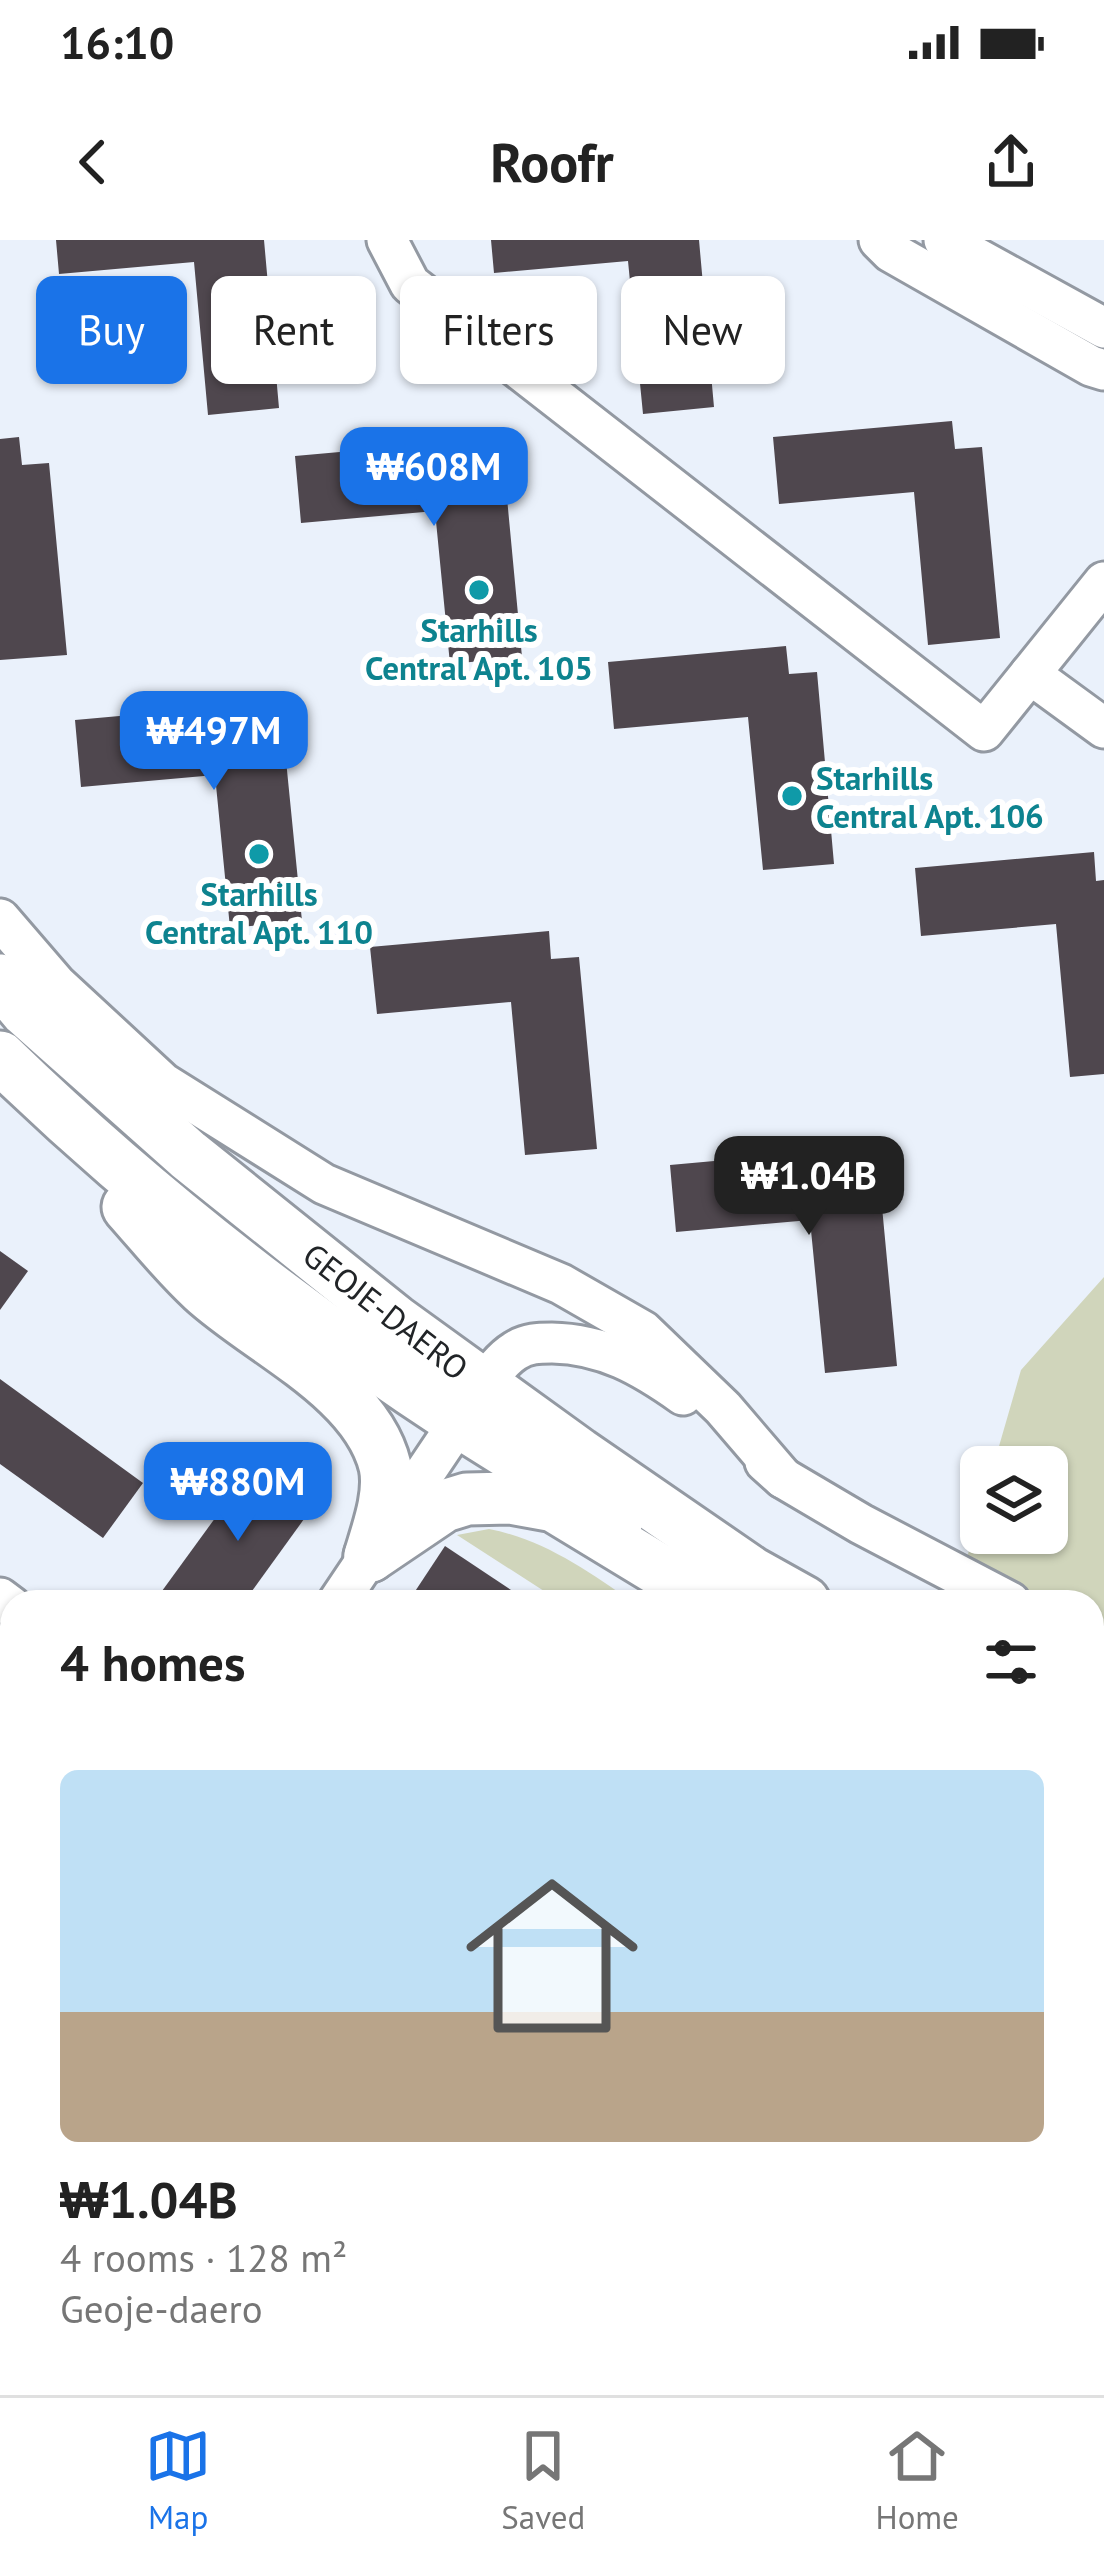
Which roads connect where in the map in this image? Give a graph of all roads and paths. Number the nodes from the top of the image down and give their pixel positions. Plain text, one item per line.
1 (387, 240) edge
2 (879, 240) edge
3 (944, 240) edge
4 (992, 255) edge
5 (1104, 328) edge
6 (1104, 370) edge
7 (1104, 582) edge
8 (1030, 674) junction
9 (1104, 728) edge
10 (0, 919) edge
11 (0, 980) edge
12 (0, 1057) edge
13 (43, 1098) junction
14 (471, 1404) junction
15 (783, 1478) junction
16 (370, 1556) junction
17 (346, 1590) edge
18 (692, 1590) edge
19 (731, 1590) edge
20 (782, 1590) edge
21 (987, 1590) edge

1 - 8 street
2 - 6 street
3 - 4 street
4 - 5 street
7 - 8 street
8 - 9 street
10 - 15 street
11 - 14 main road, GEOJE-DAERO
12 - 13 main road, GEOJE-DAERO
13 - 14 main road, GEOJE-DAERO
13 - 16 main road
14 - 15 street
14 - 16 street
14 - 19 main road, GEOJE-DAERO
14 - 20 main road, GEOJE-DAERO
15 - 21 street
16 - 17 street
16 - 18 main road

